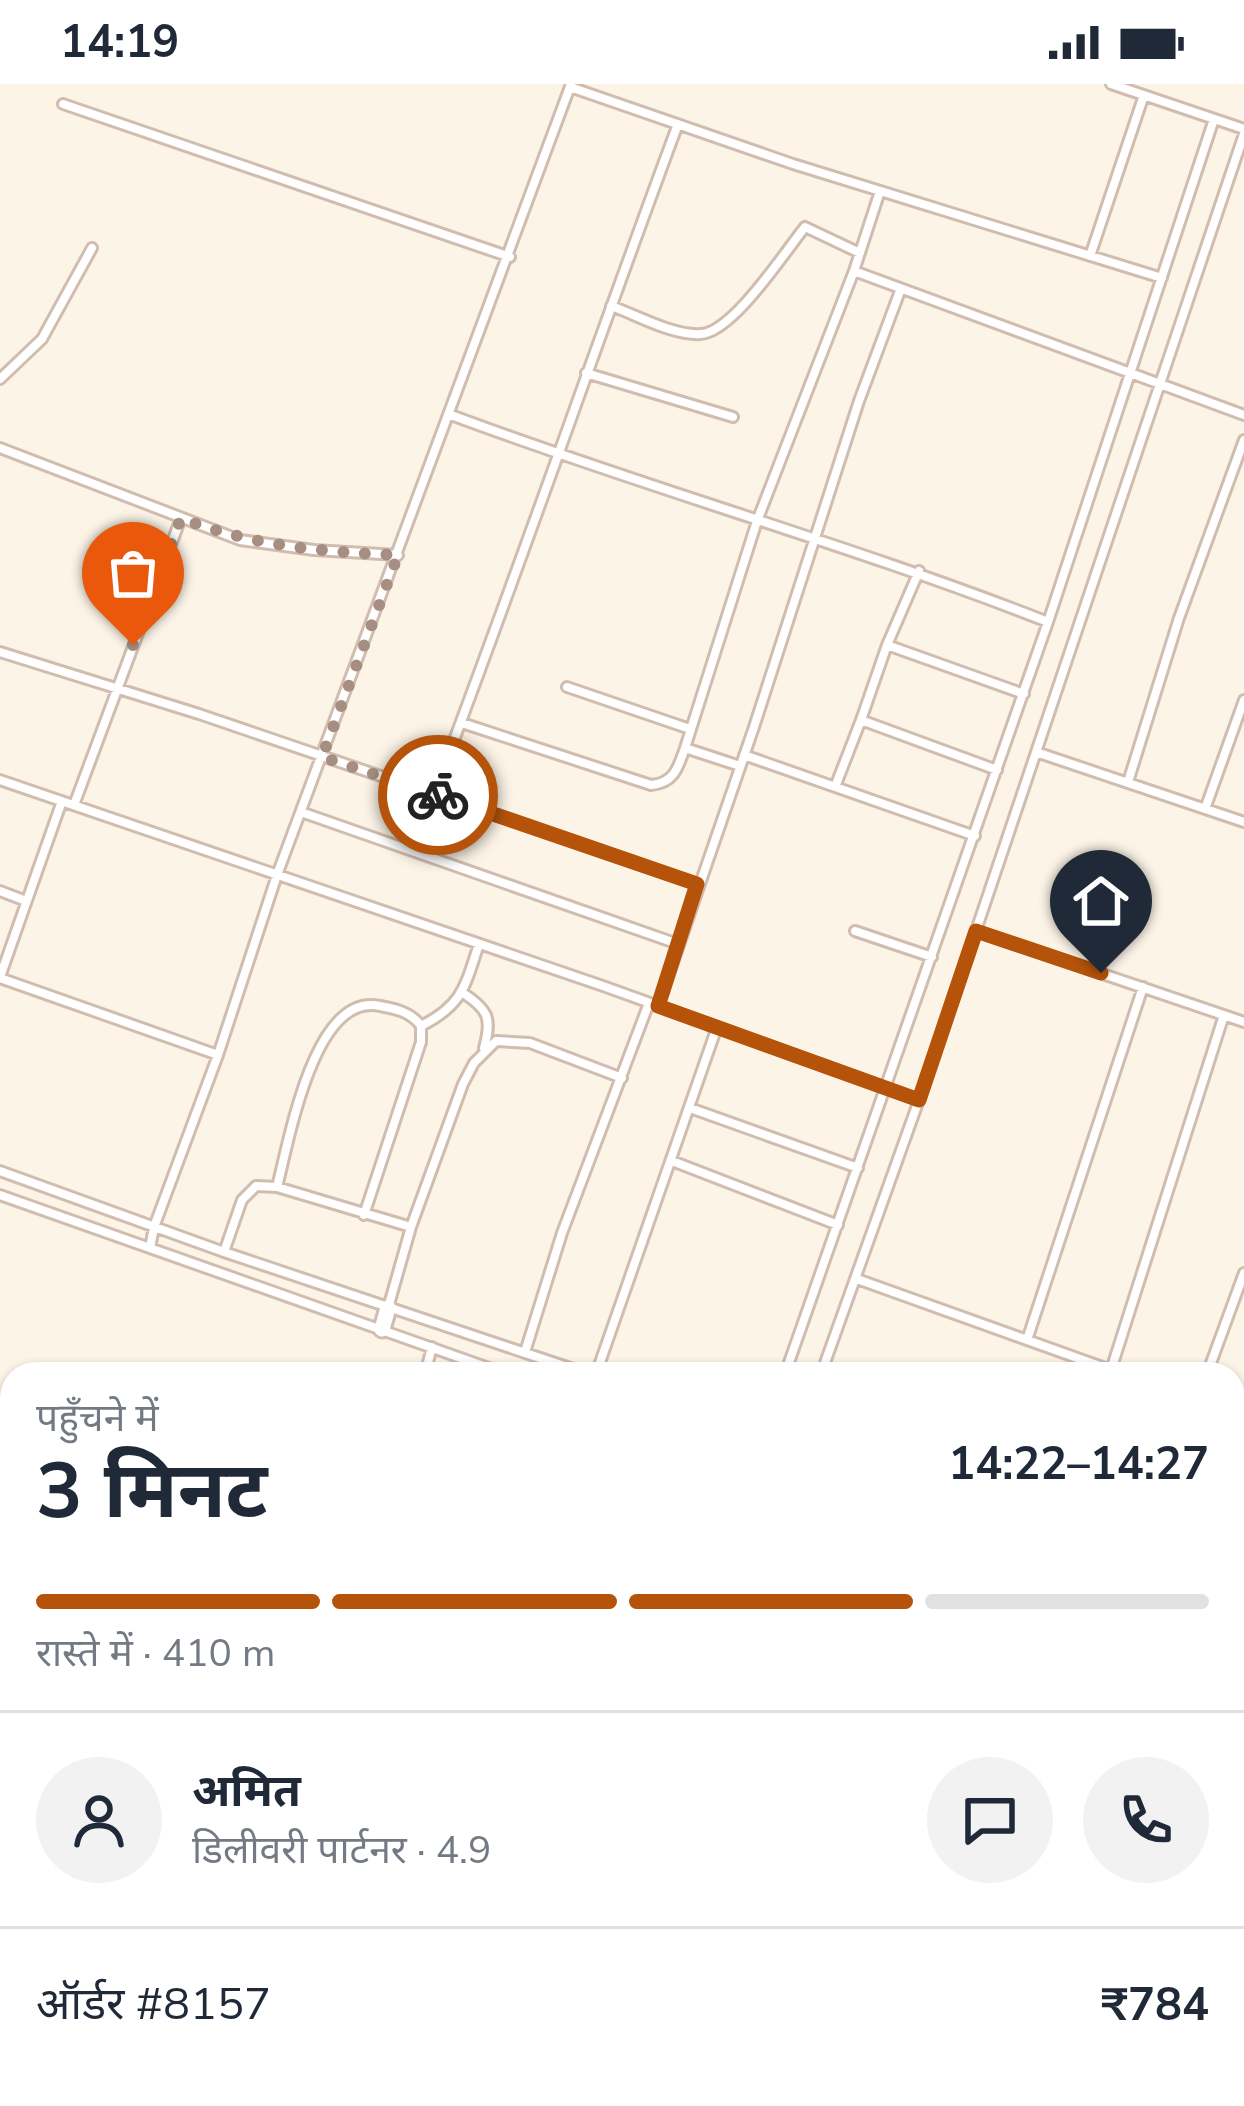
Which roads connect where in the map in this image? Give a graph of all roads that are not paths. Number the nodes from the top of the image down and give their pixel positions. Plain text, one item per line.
1 (1112, 84) edge
2 (570, 85) edge
3 (1144, 95) junction
4 (63, 104) dead end
5 (1214, 119) junction
6 (678, 124) junction
7 (1244, 131) edge
8 (880, 191) junction
9 (92, 248) dead end
10 (860, 253) junction
11 (509, 256) junction
12 (1090, 256) junction
13 (854, 272) junction
14 (1162, 278) junction
15 (900, 291) junction
16 (610, 306) junction
17 (586, 374) junction
18 (1129, 374) junction
19 (0, 379) edge
20 (1160, 385) junction
21 (451, 415) junction
22 (1244, 416) edge
23 (734, 418) dead end
24 (1244, 440) edge
25 (0, 448) edge
26 (556, 454) junction
27 (181, 518) junction
28 (758, 521) junction
29 (815, 537) junction
30 (398, 555) junction
31 (919, 571) junction
32 (1048, 622) junction
33 (887, 645) junction
34 (0, 652) edge
35 (117, 687) junction
36 (567, 687) dead end
37 (1024, 694) junction
38 (1244, 700) edge
39 (861, 720) junction
40 (462, 723) junction
41 (690, 729) junction
42 (685, 748) junction
43 (1036, 752) junction
44 (322, 757) junction
45 (742, 761) junction
46 (998, 770) junction
47 (0, 780) edge
48 (1128, 782) junction
49 (835, 788) junction
50 (434, 794) junction
51 (62, 801) junction
52 (74, 805) junction
53 (1205, 809) junction
54 (301, 812) junction
55 (1244, 822) edge
56 (975, 836) junction
57 (412, 851) junction
58 (277, 875) junction
59 (697, 884) junction
60 (0, 891) edge
61 (26, 901) junction
62 (976, 931) junction
63 (855, 932) dead end
64 (479, 944) junction
65 (678, 944) junction
66 (932, 957) junction
67 (0, 978) edge
68 (1143, 987) junction
69 (463, 993) junction
70 (653, 1004) junction
71 (1223, 1015) junction
72 (1244, 1022) edge
73 (421, 1026) junction
74 (717, 1028) junction
75 (484, 1050) junction
76 (218, 1055) junction
77 (622, 1078) junction
78 (886, 1088) junction
79 (919, 1100) junction
80 (690, 1108) junction
81 (672, 1161) junction
82 (858, 1168) junction
83 (0, 1171) edge
84 (277, 1187) junction
85 (0, 1195) edge
86 (364, 1215) junction
87 (838, 1225) junction
88 (411, 1227) junction
89 (154, 1228) junction
90 (150, 1248) junction
91 (224, 1252) junction
92 (1244, 1273) edge
93 (857, 1279) junction
94 (388, 1308) junction
95 (382, 1329) junction
96 (1027, 1340) junction
97 (432, 1347) junction
98 (525, 1352) junction
99 (428, 1362) edge
100 (473, 1362) edge
101 (555, 1362) edge
102 (597, 1362) edge
103 (789, 1362) edge
104 (826, 1362) edge
105 (1089, 1362) edge
106 (1114, 1362) edge
107 (1211, 1362) edge

1 - 3 lane
2 - 6 lane
2 - 11 lane
3 - 5 lane
3 - 12 lane
4 - 11 lane
5 - 7 lane
5 - 14 lane
6 - 8 lane
6 - 16 lane
7 - 20 lane
8 - 10 lane
8 - 12 lane
9 - 19 lane
10 - 13 lane
10 - 16 lane
11 - 21 lane
12 - 14 lane
13 - 15 lane
13 - 28 lane
14 - 18 lane
15 - 18 lane
15 - 29 lane
16 - 17 lane
17 - 23 lane
17 - 26 lane
18 - 20 lane
18 - 32 lane
20 - 22 lane
20 - 43 lane
21 - 26 lane
21 - 30 lane
24 - 48 lane
25 - 27 lane
26 - 28 lane
26 - 40 lane
27 - 30 lane
27 - 35 lane
28 - 29 lane
28 - 41 lane
29 - 31 lane
29 - 45 lane
30 - 44 lane
31 - 32 lane
31 - 33 lane
32 - 37 lane
33 - 37 lane
33 - 39 lane
34 - 35 lane
35 - 44 lane
35 - 52 lane
36 - 41 lane
37 - 46 lane
38 - 53 lane
39 - 46 lane
39 - 49 lane
40 - 42 lane
40 - 50 lane
41 - 42 lane
42 - 45 lane
43 - 48 lane
43 - 62 lane
44 - 50 lane
44 - 54 lane
45 - 49 lane
45 - 59 lane
46 - 56 lane
47 - 51 lane
48 - 53 lane
49 - 56 lane
50 - 57 lane
50 - 59 lane
51 - 52 lane
51 - 61 lane
52 - 58 lane
53 - 55 lane
54 - 57 lane
54 - 58 lane
56 - 66 lane
57 - 65 lane
58 - 64 lane
58 - 76 lane
59 - 65 lane
60 - 61 lane
61 - 67 lane
62 - 68 lane
62 - 79 lane
63 - 66 lane
64 - 69 lane
64 - 70 lane
65 - 70 lane
66 - 78 lane
67 - 76 lane
68 - 71 lane
68 - 96 lane
69 - 73 lane
69 - 75 lane
70 - 74 lane
70 - 77 lane
71 - 72 lane
71 - 106 lane
73 - 84 lane
73 - 86 lane
74 - 78 lane
74 - 80 lane
75 - 77 lane
75 - 88 lane
76 - 89 lane
77 - 98 lane
78 - 79 lane
78 - 82 lane
79 - 93 lane
80 - 81 lane
80 - 82 lane
81 - 87 lane
81 - 102 lane
82 - 87 lane
83 - 89 lane
84 - 86 lane
84 - 91 lane
85 - 90 lane
86 - 88 lane
87 - 103 lane
88 - 94 lane
89 - 90 lane
89 - 91 lane
90 - 95 lane
91 - 94 lane
92 - 107 lane
93 - 96 lane
93 - 104 lane
94 - 95 street
94 - 98 lane
95 - 97 lane
96 - 105 lane
97 - 99 lane
97 - 100 lane
98 - 101 lane

